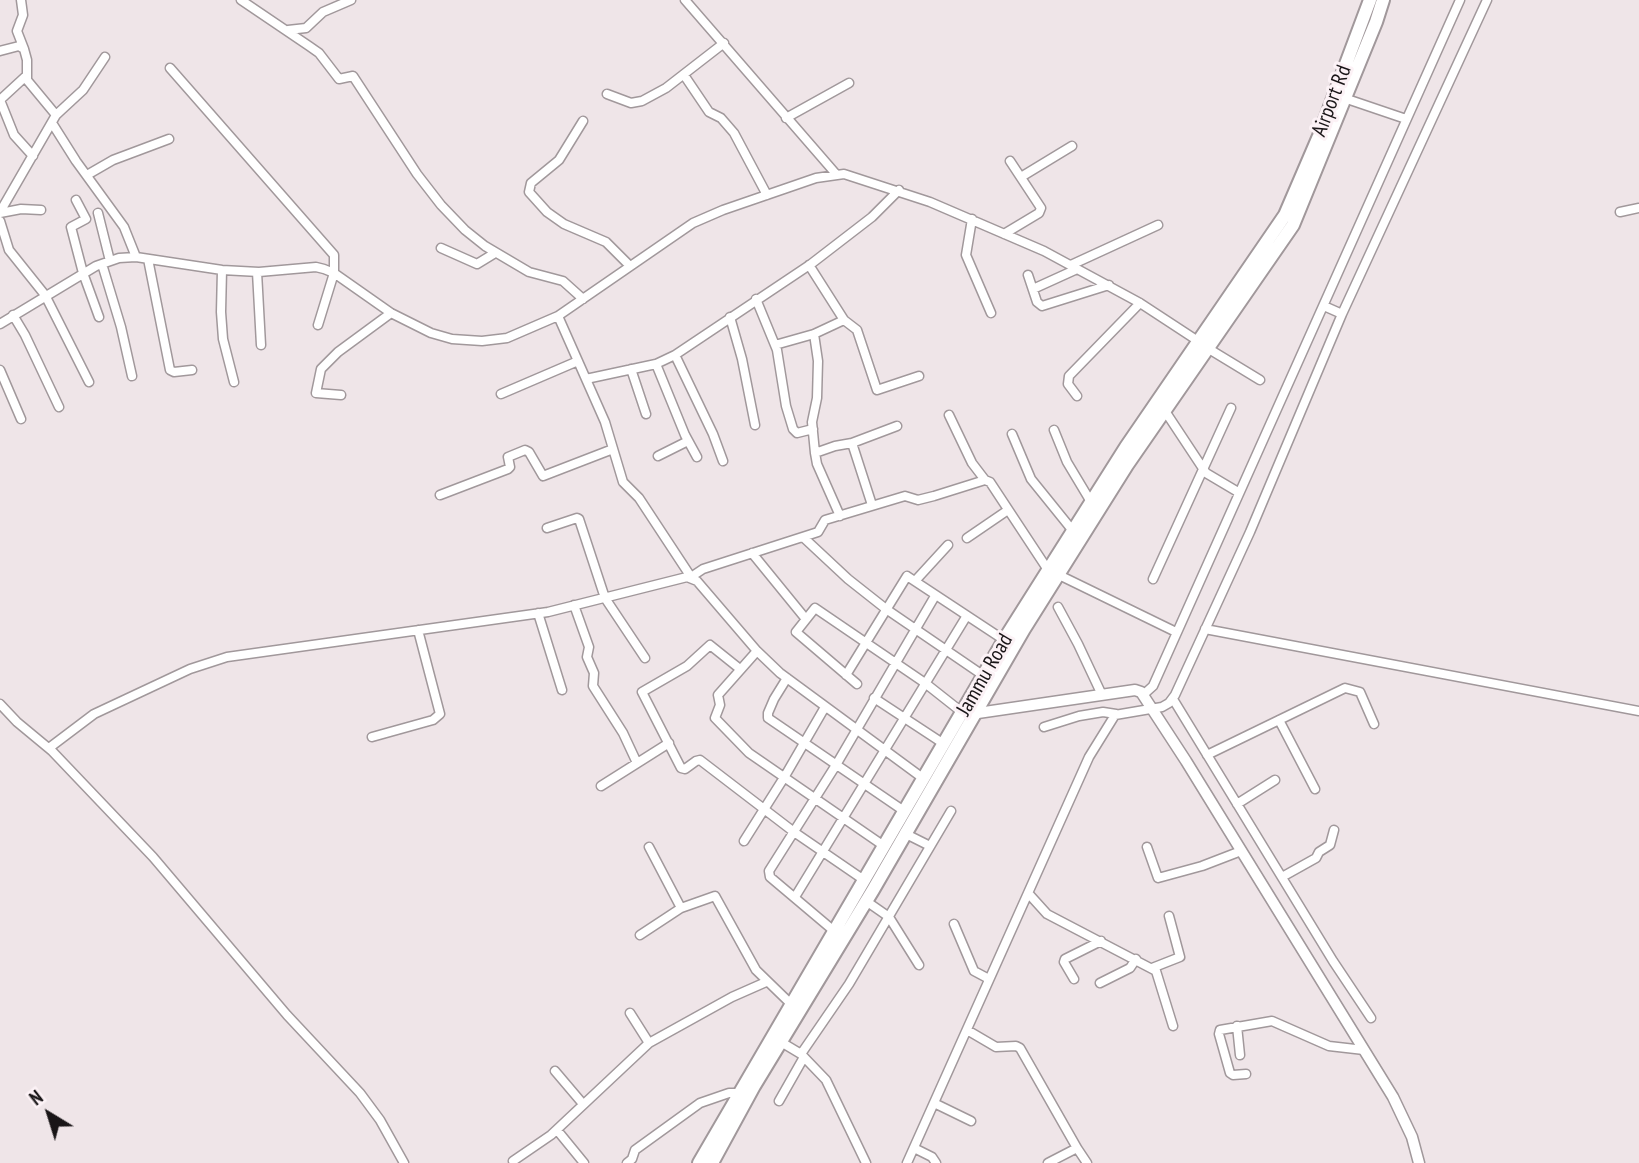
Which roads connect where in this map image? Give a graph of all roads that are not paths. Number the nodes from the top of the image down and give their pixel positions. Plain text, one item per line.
1 (21, 0) edge
2 (241, 0) edge
3 (685, 0) edge
4 (1370, 0) edge
5 (1383, 0) edge
6 (1460, 0) edge
7 (1487, 0) edge
8 (349, 1) edge
9 (288, 30) junction
10 (724, 43) junction
11 (24, 49) junction
12 (0, 51) edge
13 (105, 57) dead end
14 (170, 68) dead end
15 (684, 75) junction
16 (26, 76) junction
17 (849, 83) dead end
18 (607, 94) dead end
19 (1344, 98) junction
20 (0, 100) edge
21 (786, 118) junction
22 (54, 119) junction
23 (1406, 119) junction
24 (583, 121) dead end
25 (169, 139) dead end
26 (1072, 146) dead end
27 (33, 156) junction
28 (1010, 162) dead end
29 (836, 174) junction
30 (87, 175) junction
31 (1021, 177) junction
32 (899, 191) junction
33 (767, 195) junction
34 (76, 200) dead end
35 (1292, 200) joint
36 (1639, 208) edge
37 (41, 210) dead end
38 (1620, 212) dead end
39 (0, 213) edge
40 (98, 214) dead end
41 (972, 219) junction
42 (0, 220) edge
43 (1158, 225) dead end
44 (1004, 234) junction
45 (441, 248) dead end
46 (5, 249) edge
47 (495, 253) junction
48 (136, 257) junction
49 (148, 259) junction
50 (106, 263) junction
51 (809, 265) junction
52 (630, 266) junction
53 (1074, 267) junction
54 (222, 270) junction
55 (257, 272) junction
56 (83, 273) junction
57 (334, 273) junction
58 (1028, 275) dead end
59 (1109, 285) junction
60 (1033, 289) junction
61 (45, 295) junction
62 (583, 299) junction
63 (756, 299) junction
64 (1140, 303) junction
65 (1325, 307) junction
66 (391, 313) junction
67 (991, 313) dead end
68 (1340, 313) junction
69 (13, 315) junction
70 (558, 316) junction
71 (99, 317) dead end
72 (730, 317) junction
73 (844, 320) junction
74 (0, 324) edge
75 (318, 325) dead end
76 (814, 334) junction
77 (261, 345) dead end
78 (775, 345) junction
79 (1204, 345) junction
80 (675, 355) junction
81 (578, 361) junction
82 (656, 364) junction
83 (631, 369) junction
84 (0, 370) edge
85 (192, 370) dead end
86 (132, 376) dead end
87 (919, 376) dead end
88 (586, 379) junction
89 (1260, 380) dead end
90 (89, 382) dead end
91 (234, 382) dead end
92 (501, 394) dead end
93 (341, 395) dead end
94 (1077, 396) dead end
95 (59, 407) dead end
96 (1231, 408) dead end
97 (1165, 411) junction
98 (646, 414) dead end
99 (949, 415) dead end
100 (21, 419) dead end
101 (755, 425) dead end
102 (897, 426) dead end
103 (813, 429) junction
104 (1054, 430) dead end
105 (1012, 434) dead end
106 (688, 441) junction
107 (852, 443) junction
108 (613, 449) junction
109 (815, 453) junction
110 (658, 456) dead end
111 (697, 457) dead end
112 (723, 461) dead end
113 (1203, 468) junction
114 (985, 480) junction
115 (1238, 492) junction
116 (440, 495) dead end
117 (1091, 502) junction
118 (872, 505) junction
119 (1008, 510) junction
120 (840, 516) junction
121 (548, 528) dead end
122 (1073, 531) junction
123 (803, 537) junction
124 (967, 538) dead end
125 (948, 545) dead end
126 (752, 553) junction
127 (1053, 572) junction
128 (691, 577) junction
129 (1153, 579) dead end
130 (915, 581) junction
131 (935, 596) junction
132 (605, 598) junction
133 (574, 605) junction
134 (1058, 607) dead end
135 (886, 609) junction
136 (538, 613) junction
137 (966, 617) junction
138 (805, 618) junction
139 (916, 629) junction
140 (1205, 629) junction
141 (418, 630) junction
142 (1176, 632) junction
143 (1004, 640) junction
144 (865, 642) junction
145 (945, 649) junction
146 (757, 651) junction
147 (645, 658) dead end
148 (895, 663) junction
149 (740, 669) junction
150 (846, 675) junction
151 (984, 676) junction
152 (787, 678) junction
153 (925, 683) junction
154 (857, 684) dead end
155 (562, 690) dead end
156 (1102, 695) junction
157 (874, 698) junction
158 (1156, 702) junction
159 (0, 704) edge
160 (825, 707) junction
161 (1639, 711) edge
162 (970, 714) junction
163 (1116, 714) junction
164 (905, 717) junction
165 (1279, 720) junction
166 (1374, 724) dead end
167 (1044, 727) dead end
168 (855, 730) junction
169 (372, 737) dead end
170 (670, 743) junction
171 (803, 743) junction
172 (944, 744) junction
173 (49, 748) junction
174 (885, 750) junction
175 (1207, 755) junction
176 (637, 763) junction
177 (836, 765) junction
178 (785, 776) junction
179 (924, 779) junction
180 (1275, 780) dead end
181 (601, 786) dead end
182 (865, 786) junction
183 (1315, 789) dead end
184 (815, 798) junction
185 (1237, 804) junction
186 (764, 810) junction
187 (904, 811) junction
188 (951, 811) dead end
189 (844, 818) junction
190 (1334, 830) dead end
191 (794, 832) junction
192 (910, 836) junction
193 (744, 841) dead end
194 (928, 845) junction
195 (884, 846) junction
196 (649, 847) dead end
197 (1147, 847) dead end
198 (1241, 851) junction
199 (824, 852) junction
200 (1282, 877) junction
201 (864, 880) junction
202 (1028, 893) junction
203 (795, 897) junction
204 (866, 901) junction
205 (681, 908) junction
206 (884, 913) junction
207 (1169, 915) dead end
208 (954, 924) dead end
209 (834, 931) junction
210 (640, 935) dead end
211 (1101, 941) junction
212 (1136, 960) junction
213 (919, 965) dead end
214 (1152, 968) junction
215 (989, 979) junction
216 (1074, 979) dead end
217 (766, 982) junction
218 (1100, 983) dead end
219 (791, 1004) junction
220 (630, 1013) dead end
221 (1371, 1018) dead end
222 (1173, 1026) dead end
223 (1237, 1027) junction
224 (967, 1030) junction
225 (781, 1042) junction
226 (649, 1043) junction
227 (1364, 1050) junction
228 (800, 1054) junction
229 (1240, 1055) dead end
230 (555, 1071) dead end
231 (1246, 1074) dead end
232 (740, 1093) junction
233 (779, 1101) dead end
234 (934, 1103) junction
235 (583, 1104) junction
236 (971, 1121) dead end
237 (557, 1130) junction
238 (914, 1148) junction
239 (1077, 1148) junction
240 (513, 1161) dead end
241 (404, 1163) edge
242 (584, 1163) edge
243 (627, 1163) edge
244 (699, 1163) edge
245 (712, 1163) edge
246 (866, 1163) edge
247 (907, 1163) edge
248 (936, 1163) edge
249 (1048, 1163) edge
250 (1087, 1163) edge
251 (1419, 1163) edge

1 - 11 street
2 - 9 street
3 - 10 street
4 - 35 main road, Airport Rd
5 - 19 main road
6 - 23 street
7 - 68 street
8 - 9 street
9 - 47 street
10 - 15 street
10 - 21 street
11 - 12 street
11 - 16 street
13 - 22 street
14 - 57 street
15 - 18 street
15 - 33 street
16 - 20 street
16 - 22 street
17 - 21 street
19 - 23 street
19 - 79 main road
20 - 27 street
21 - 29 street
22 - 27 street
22 - 30 street
23 - 65 street
24 - 52 street
25 - 30 street
26 - 31 street
27 - 39 street
28 - 31 street
29 - 32 street
29 - 33 street
30 - 48 street
31 - 44 street
32 - 41 street
32 - 51 street
33 - 52 street
34 - 56 street
35 - 79 main road, Jammu Road
36 - 38 street
37 - 39 street
40 - 50 street
41 - 44 street
41 - 67 street
42 - 46 street
43 - 53 street
44 - 53 street
45 - 47 street
46 - 61 street
47 - 62 street
48 - 49 street
48 - 50 street
49 - 54 street
49 - 85 street
50 - 56 street
50 - 86 street
51 - 63 street
51 - 73 street
52 - 62 street
53 - 59 street
53 - 60 street
54 - 55 street
54 - 91 street
55 - 57 street
55 - 77 street
56 - 61 street
56 - 71 street
57 - 66 street
57 - 75 street
58 - 60 street
59 - 60 street
59 - 64 street
61 - 69 street
61 - 90 street
62 - 70 street
63 - 72 street
63 - 78 street
64 - 79 street
64 - 94 street
65 - 68 street
65 - 115 street
66 - 70 street
66 - 93 street
68 - 140 street
69 - 74 street
69 - 95 street
70 - 81 street
72 - 80 street
72 - 101 street
73 - 76 street
73 - 87 street
76 - 78 street
76 - 103 street
78 - 103 street
79 - 89 street
79 - 97 main road
79 - 117 main road, Jammu Road
80 - 82 street
80 - 112 street
81 - 88 street
81 - 92 street
82 - 83 street
82 - 106 street
83 - 88 street
83 - 98 street
84 - 100 street
88 - 108 street
96 - 113 street
97 - 113 street
97 - 127 main road
99 - 114 street
102 - 107 street
103 - 109 street
104 - 117 street
105 - 122 street
106 - 110 street
106 - 111 street
107 - 109 street
107 - 118 street
108 - 116 street
108 - 128 street
109 - 120 street
113 - 115 street
113 - 129 street
114 - 118 street
114 - 119 street
115 - 142 street
117 - 122 main road, Jammu Road
118 - 120 street
119 - 124 street
119 - 127 street
120 - 123 street
121 - 132 street
122 - 127 main road, Jammu Road
123 - 126 street
123 - 135 street
125 - 130 street
126 - 128 street
126 - 138 street
127 - 142 street
127 - 143 main road, Jammu Road
127 - 162 main road
128 - 132 street
128 - 146 street
130 - 131 street
130 - 135 street
131 - 137 street
131 - 139 street
132 - 133 street
132 - 147 street
133 - 136 street
133 - 176 street
134 - 156 street
135 - 139 street
135 - 144 street
136 - 141 street
136 - 155 street
137 - 143 street
137 - 145 street
138 - 144 street
138 - 150 street
139 - 145 street
139 - 148 street
140 - 158 street
140 - 161 street
141 - 169 street
141 - 173 street
142 - 158 street
143 - 151 main road, Jammu Road
144 - 148 street
144 - 150 street
145 - 151 street
145 - 153 street
146 - 149 street
146 - 152 street
148 - 153 street
148 - 157 street
149 - 170 street
149 - 178 street
150 - 154 street
151 - 162 main road, Jammu Road
152 - 160 street
152 - 171 street
153 - 162 street
153 - 164 street
156 - 158 street
156 - 162 street
157 - 164 street
157 - 168 street
158 - 163 street
158 - 175 street
158 - 198 street
159 - 173 street
160 - 168 street
160 - 171 street
162 - 172 main road, Jammu Road
162 - 192 main road
163 - 167 street
163 - 202 street
164 - 172 street
164 - 174 street
165 - 166 street
165 - 175 street
165 - 183 street
168 - 174 street
168 - 177 street
170 - 176 street
170 - 186 street
171 - 177 street
171 - 178 street
172 - 179 main road, Jammu Road
173 - 241 street
174 - 179 street
174 - 182 street
175 - 185 street
176 - 181 street
177 - 182 street
177 - 184 street
178 - 184 street
178 - 186 street
179 - 187 main road, Jammu Road
180 - 185 street
182 - 187 street
182 - 189 street
184 - 189 street
184 - 191 street
185 - 200 street
186 - 191 street
186 - 193 street
187 - 195 main road, Jammu Road
188 - 194 street
189 - 195 street
189 - 199 street
190 - 200 street
191 - 199 street
191 - 203 street
192 - 194 street
192 - 204 main road
194 - 206 street
195 - 201 main road, Jammu Road
196 - 205 street
197 - 198 street
198 - 227 street
199 - 201 street
199 - 203 street
200 - 221 street
201 - 209 main road, Jammu Road
202 - 211 street
202 - 215 street
203 - 209 street
204 - 206 street
204 - 225 main road
205 - 210 street
205 - 217 street
206 - 213 street
206 - 228 street
207 - 214 street
208 - 215 street
209 - 219 main road, Jammu Road
211 - 212 street
211 - 216 street
212 - 214 street
212 - 218 street
214 - 222 street
215 - 224 street
217 - 219 street
217 - 226 street
219 - 232 main road, Jammu Road
220 - 226 street
223 - 227 street
223 - 229 street
223 - 231 street
224 - 234 street
224 - 239 street
225 - 228 street
225 - 245 main road
226 - 235 street
227 - 251 street
228 - 233 street
228 - 246 street
230 - 235 street
232 - 243 street
232 - 244 main road, Jammu Road
234 - 236 street
234 - 238 street
235 - 237 street
237 - 240 street
237 - 242 street
238 - 247 street
238 - 248 street
239 - 249 street
239 - 250 street

